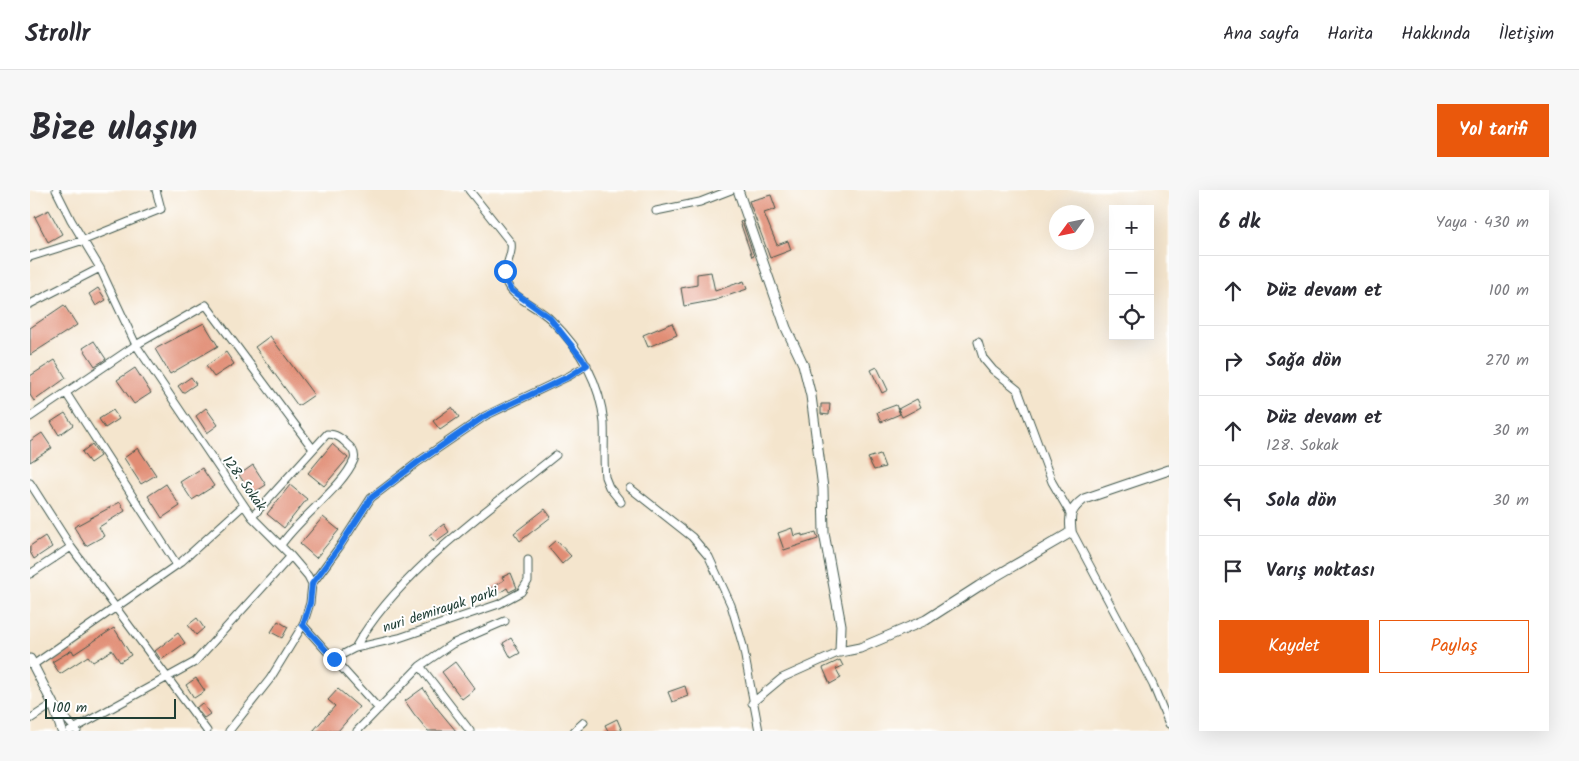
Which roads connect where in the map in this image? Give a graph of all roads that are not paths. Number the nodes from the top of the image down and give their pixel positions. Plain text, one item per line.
1 (56, 190) edge
2 (156, 190) edge
3 (469, 190) edge
4 (731, 190) edge
5 (738, 190) edge
6 (656, 211) dead end
7 (84, 240) junction
8 (30, 257) edge
9 (100, 268) junction
10 (30, 304) edge
11 (978, 342) dead end
12 (136, 345) junction
13 (587, 365) junction
14 (66, 393) junction
15 (30, 417) edge
16 (313, 449) junction
17 (556, 455) dead end
18 (1169, 470) edge
19 (30, 483) edge
20 (630, 488) dead end
21 (621, 502) dead end
22 (244, 504) junction
23 (1070, 513) junction
24 (252, 517) junction
25 (1071, 530) junction
26 (280, 545) junction
27 (71, 547) junction
28 (291, 556) junction
29 (528, 560) dead end
30 (177, 564) junction
31 (30, 574) edge
32 (312, 584) junction
33 (116, 607) junction
34 (505, 621) dead end
35 (303, 625) junction
36 (354, 648) junction
37 (840, 652) junction
38 (334, 659) junction
39 (31, 662) edge
40 (420, 666) junction
41 (168, 678) junction
42 (752, 703) junction
43 (53, 704) junction
44 (379, 708) junction
45 (30, 719) edge
46 (584, 722) dead end
47 (1169, 724) edge
48 (74, 730) edge
49 (62, 731) edge
50 (207, 731) edge
51 (229, 731) edge
52 (357, 731) edge
53 (470, 731) edge
54 (574, 731) edge
55 (759, 731) edge

1 - 7 street, 128. Sokak
2 - 7 street
3 - 13 street
4 - 6 street
5 - 37 street
7 - 8 street
7 - 9 street, 128. Sokak
9 - 10 street
9 - 12 street, 128. Sokak
11 - 23 street
12 - 14 street
12 - 16 street
12 - 22 street, 128. Sokak
13 - 21 street
13 - 32 street
14 - 15 street
14 - 30 street
16 - 24 street
16 - 26 street
17 - 36 street
18 - 23 street
19 - 27 street
20 - 42 street
22 - 24 street, 128. Sokak
22 - 30 street
23 - 25 street
24 - 26 street, 128. Sokak
25 - 37 street
25 - 47 street
26 - 28 street, 128. Sokak
27 - 31 street
27 - 33 street
28 - 32 street, 128. Sokak
28 - 41 street
29 - 36 street, nuri demirayak parki
30 - 33 street
32 - 35 street
33 - 39 street
33 - 41 street
34 - 40 street
35 - 38 street
35 - 51 street
36 - 38 street, nuri demirayak parki
37 - 42 street
38 - 44 street
39 - 43 street
40 - 44 street
40 - 53 street
41 - 48 street
41 - 50 street
42 - 55 street
43 - 45 street
43 - 48 street
43 - 49 street
44 - 52 street
46 - 54 street

